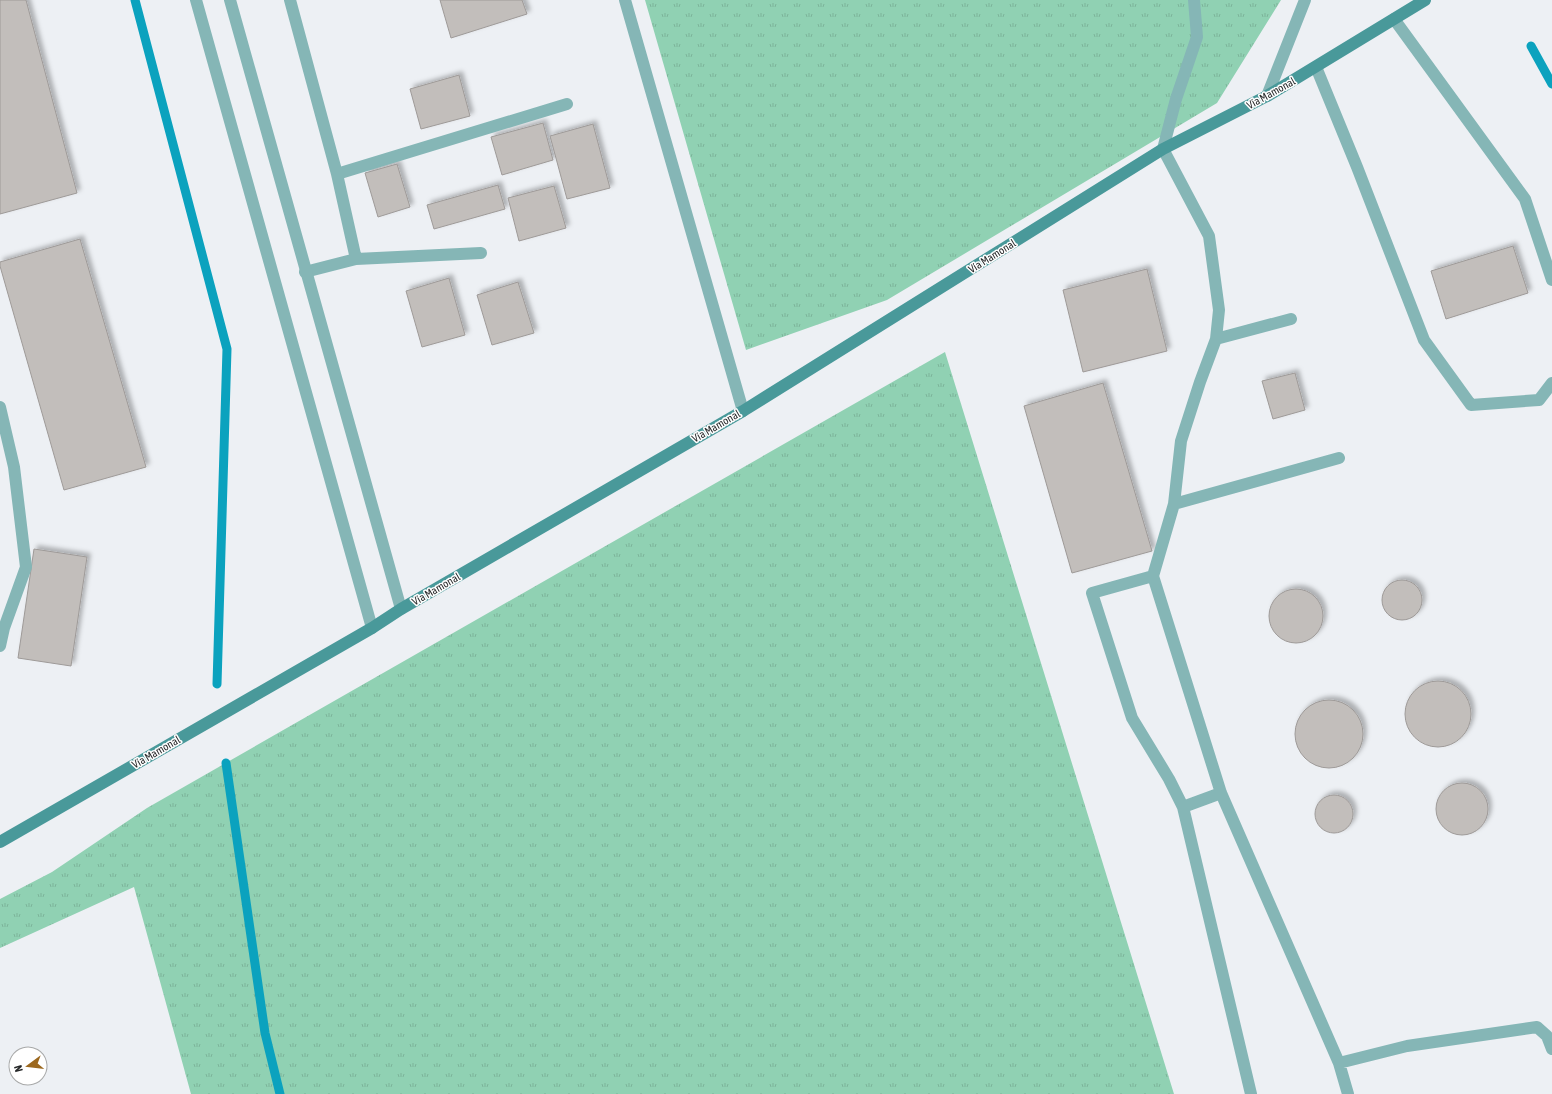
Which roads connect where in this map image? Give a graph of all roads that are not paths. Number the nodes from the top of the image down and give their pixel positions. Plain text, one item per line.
1 (196, 0) edge
2 (230, 0) edge
3 (625, 0) edge
4 (1194, 0) edge
5 (1304, 0) edge
6 (1426, 0) edge
7 (294, 1) edge
8 (1394, 19) junction
9 (1316, 67) junction
10 (1268, 96) junction
11 (568, 104) dead end
12 (1163, 149) junction
13 (337, 174) junction
14 (481, 253) dead end
15 (356, 259) junction
16 (305, 272) junction
17 (1552, 280) edge
18 (1291, 319) dead end
19 (1216, 339) junction
20 (1552, 383) edge
21 (0, 407) edge
22 (743, 410) junction
23 (1339, 458) dead end
24 (1174, 504) junction
25 (1153, 576) junction
26 (402, 609) junction
27 (2, 628) edge
28 (372, 628) junction
29 (0, 646) edge
30 (1221, 793) junction
31 (1183, 807) junction
32 (0, 842) edge
33 (1552, 1049) edge
34 (1339, 1063) junction
35 (1251, 1094) edge
36 (1348, 1094) edge

1 - 28 street
2 - 16 street
3 - 22 street
4 - 12 street
5 - 10 street
6 - 8 street, Vía Mamonal
7 - 13 street
8 - 9 street, Vía Mamonal
8 - 17 street
9 - 10 street, Vía Mamonal
9 - 20 street
10 - 12 street, Vía Mamonal
11 - 13 street
12 - 19 street
12 - 22 street, Vía Mamonal
13 - 15 street
14 - 15 street
15 - 16 street
16 - 26 street
18 - 19 street
19 - 24 street
21 - 27 street
22 - 26 street, Vía Mamonal
23 - 24 street
24 - 25 street
25 - 30 street
25 - 31 street
26 - 28 street, Vía Mamonal
27 - 29 street
28 - 32 street, Vía Mamonal
30 - 31 street
30 - 34 street
31 - 35 street
33 - 34 street
34 - 36 street

